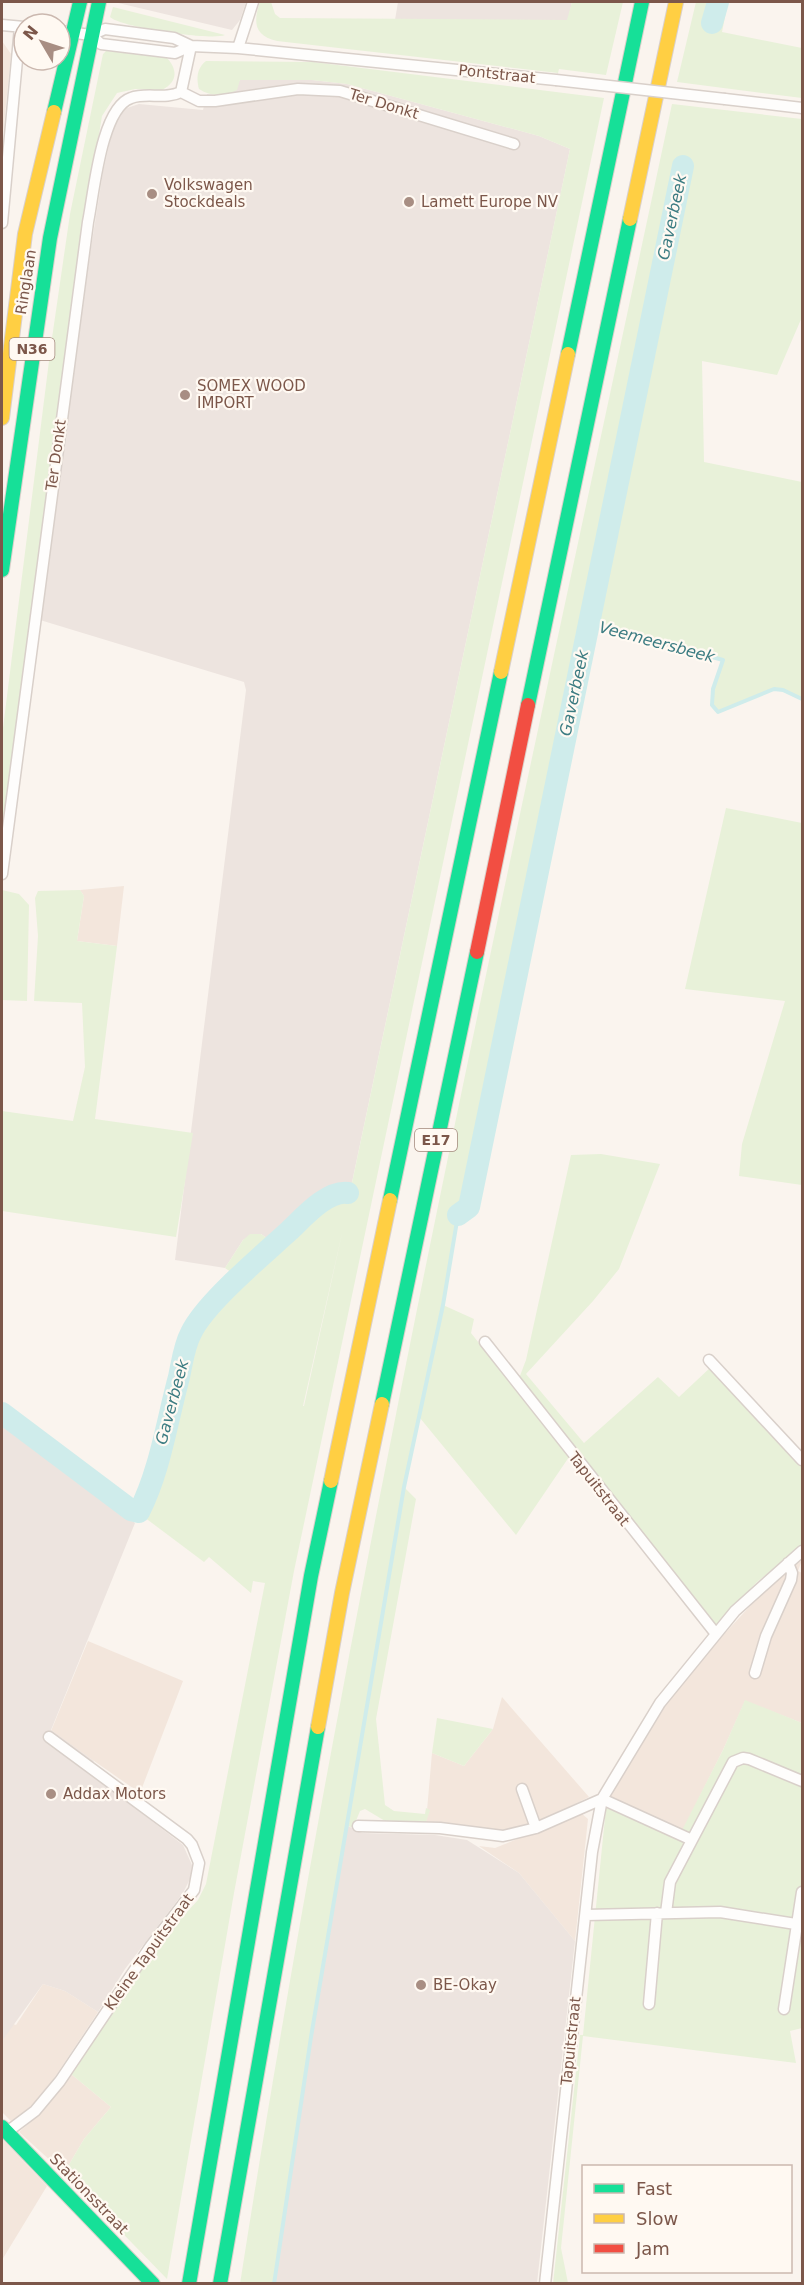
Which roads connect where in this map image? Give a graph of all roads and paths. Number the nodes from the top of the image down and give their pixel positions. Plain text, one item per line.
1 (80, 2) edge
2 (99, 2) edge
3 (253, 2) edge
4 (642, 2) edge
5 (676, 2) edge
6 (72, 19) edge
7 (72, 33) edge
8 (91, 35) junction
9 (191, 46) junction
10 (238, 48) junction
11 (17, 72) edge
12 (58, 72) edge
13 (181, 92) junction
14 (802, 108) edge
15 (514, 144) dead end
16 (2, 223) edge
17 (2, 418) edge
18 (2, 570) edge
19 (2, 874) edge
20 (485, 1342) dead end
21 (709, 1360) dead end
22 (802, 1460) edge
23 (802, 1551) edge
24 (788, 1563) junction
25 (716, 1635) junction
26 (755, 1673) dead end
27 (49, 1737) dead end
28 (802, 1781) edge
29 (522, 1789) dead end
30 (602, 1800) junction
31 (358, 1826) dead end
32 (536, 1828) junction
33 (692, 1840) junction
34 (802, 1892) edge
35 (661, 1913) junction
36 (586, 1915) junction
37 (799, 1925) edge
38 (649, 2004) dead end
39 (784, 2009) dead end
40 (4, 2129) edge
41 (153, 2283) edge
42 (189, 2283) edge
43 (220, 2283) edge
44 (545, 2283) edge

1 - 6 main road, Ringlaan / N36
2 - 8 main road, Ringlaan / N36
3 - 10 street
4 - 42 main road, E17
5 - 43 main road, E17
7 - 8 street, Pontstraat
8 - 9 street, Pontstraat
8 - 18 main road, Ringlaan / N36
9 - 10 street, Pontstraat
9 - 13 street
10 - 14 street, Pontstraat, bridge
11 - 16 street
12 - 17 main road, Ringlaan / N36
13 - 15 street, Ter Donkt
13 - 19 street, Ter Donkt
20 - 25 street, Tapuitstraat
21 - 22 street
23 - 24 street, Tapuitstraat
24 - 25 street, Tapuitstraat
24 - 26 street
25 - 30 street, Tapuitstraat
27 - 40 street, Kleine Tapuitstraat
28 - 33 street
29 - 32 street
30 - 32 street
30 - 33 street
30 - 36 street, Tapuitstraat
31 - 32 street
33 - 35 street
34 - 37 street
35 - 36 street
35 - 37 street
35 - 38 street
36 - 44 street, Tapuitstraat
37 - 39 street
40 - 41 main road, Stationsstraat

